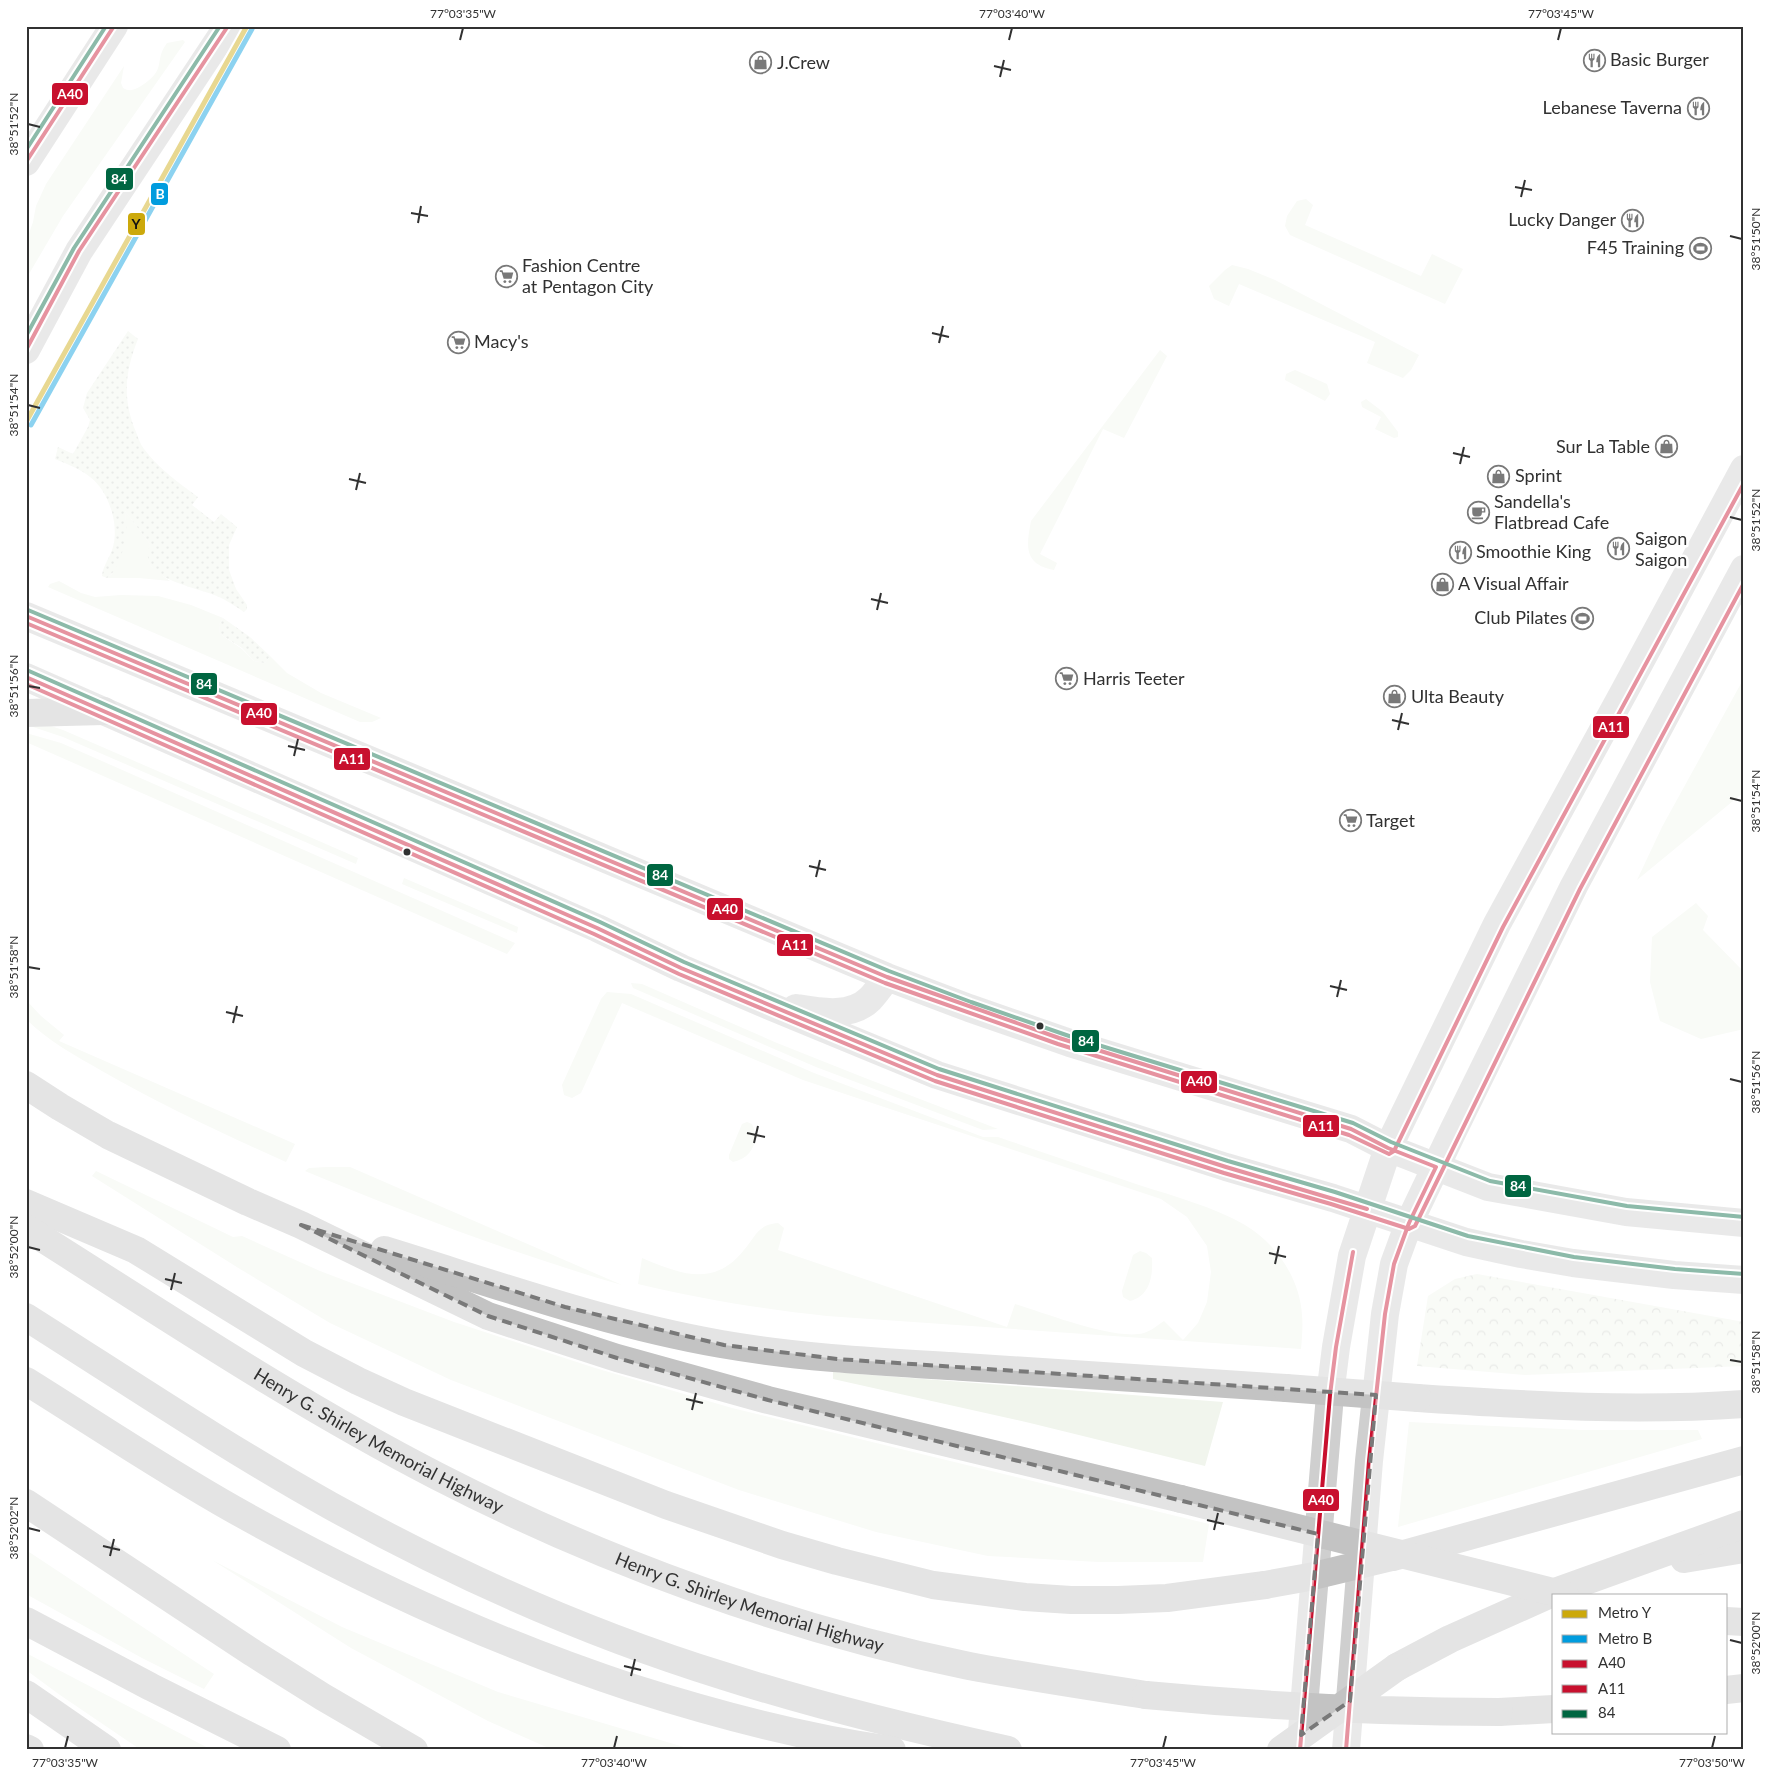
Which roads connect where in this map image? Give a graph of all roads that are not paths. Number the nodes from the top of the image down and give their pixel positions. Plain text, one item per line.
1 (114, 26) edge
2 (228, 26) edge
3 (26, 162) edge
4 (26, 350) edge
5 (1744, 469) edge
6 (1744, 569) edge
7 (26, 616) edge
8 (26, 677) edge
9 (104, 711) junction
10 (26, 713) edge
11 (887, 977) junction
12 (760, 1002) junction
13 (26, 1085) edge
14 (1388, 1148) junction
15 (1436, 1167) junction
16 (26, 1203) edge
17 (1367, 1210) junction
18 (1409, 1223) junction
19 (1744, 1223) edge
20 (301, 1225) junction
21 (26, 1228) edge
22 (1744, 1280) edge
23 (26, 1317) edge
24 (26, 1381) edge
25 (1744, 1404) edge
26 (1744, 1460) edge
27 (26, 1503) edge
28 (1744, 1524) edge
29 (1744, 1549) edge
30 (1616, 1570) junction
31 (1561, 1594) edge
32 (26, 1621) edge
33 (1728, 1621) edge
34 (1744, 1622) edge
35 (1744, 1688) edge
36 (1728, 1690) edge
37 (26, 1694) edge
38 (1552, 1709) edge
39 (26, 1748) edge
40 (30, 1750) edge
41 (107, 1750) edge
42 (277, 1750) edge
43 (414, 1750) edge
44 (892, 1750) edge
45 (1008, 1750) edge
46 (1281, 1750) edge
47 (1300, 1750) edge
48 (1346, 1750) edge

1 - 3 main road
2 - 4 main road
5 - 14 main road
6 - 15 main road
7 - 11 main road
8 - 9 main road
9 - 10 highway
9 - 12 main road
11 - 12 main road
11 - 14 main road
12 - 17 main road
13 - 20 highway
14 - 15 main road
14 - 17 main road
15 - 18 main road
15 - 19 main road
16 - 26 highway, bridge
17 - 18 main road
17 - 47 main road
18 - 22 main road
18 - 48 main road
20 - 25 highway, bridge
20 - 31 highway, bridge
21 - 38 highway, Henry G. Shirley Memorial Highway, bridge
23 - 45 highway
24 - 44 highway
27 - 43 highway
28 - 30 highway
29 - 30 highway
30 - 46 highway, bridge
32 - 42 highway
33 - 34 highway
35 - 36 highway
37 - 41 highway
39 - 40 highway

